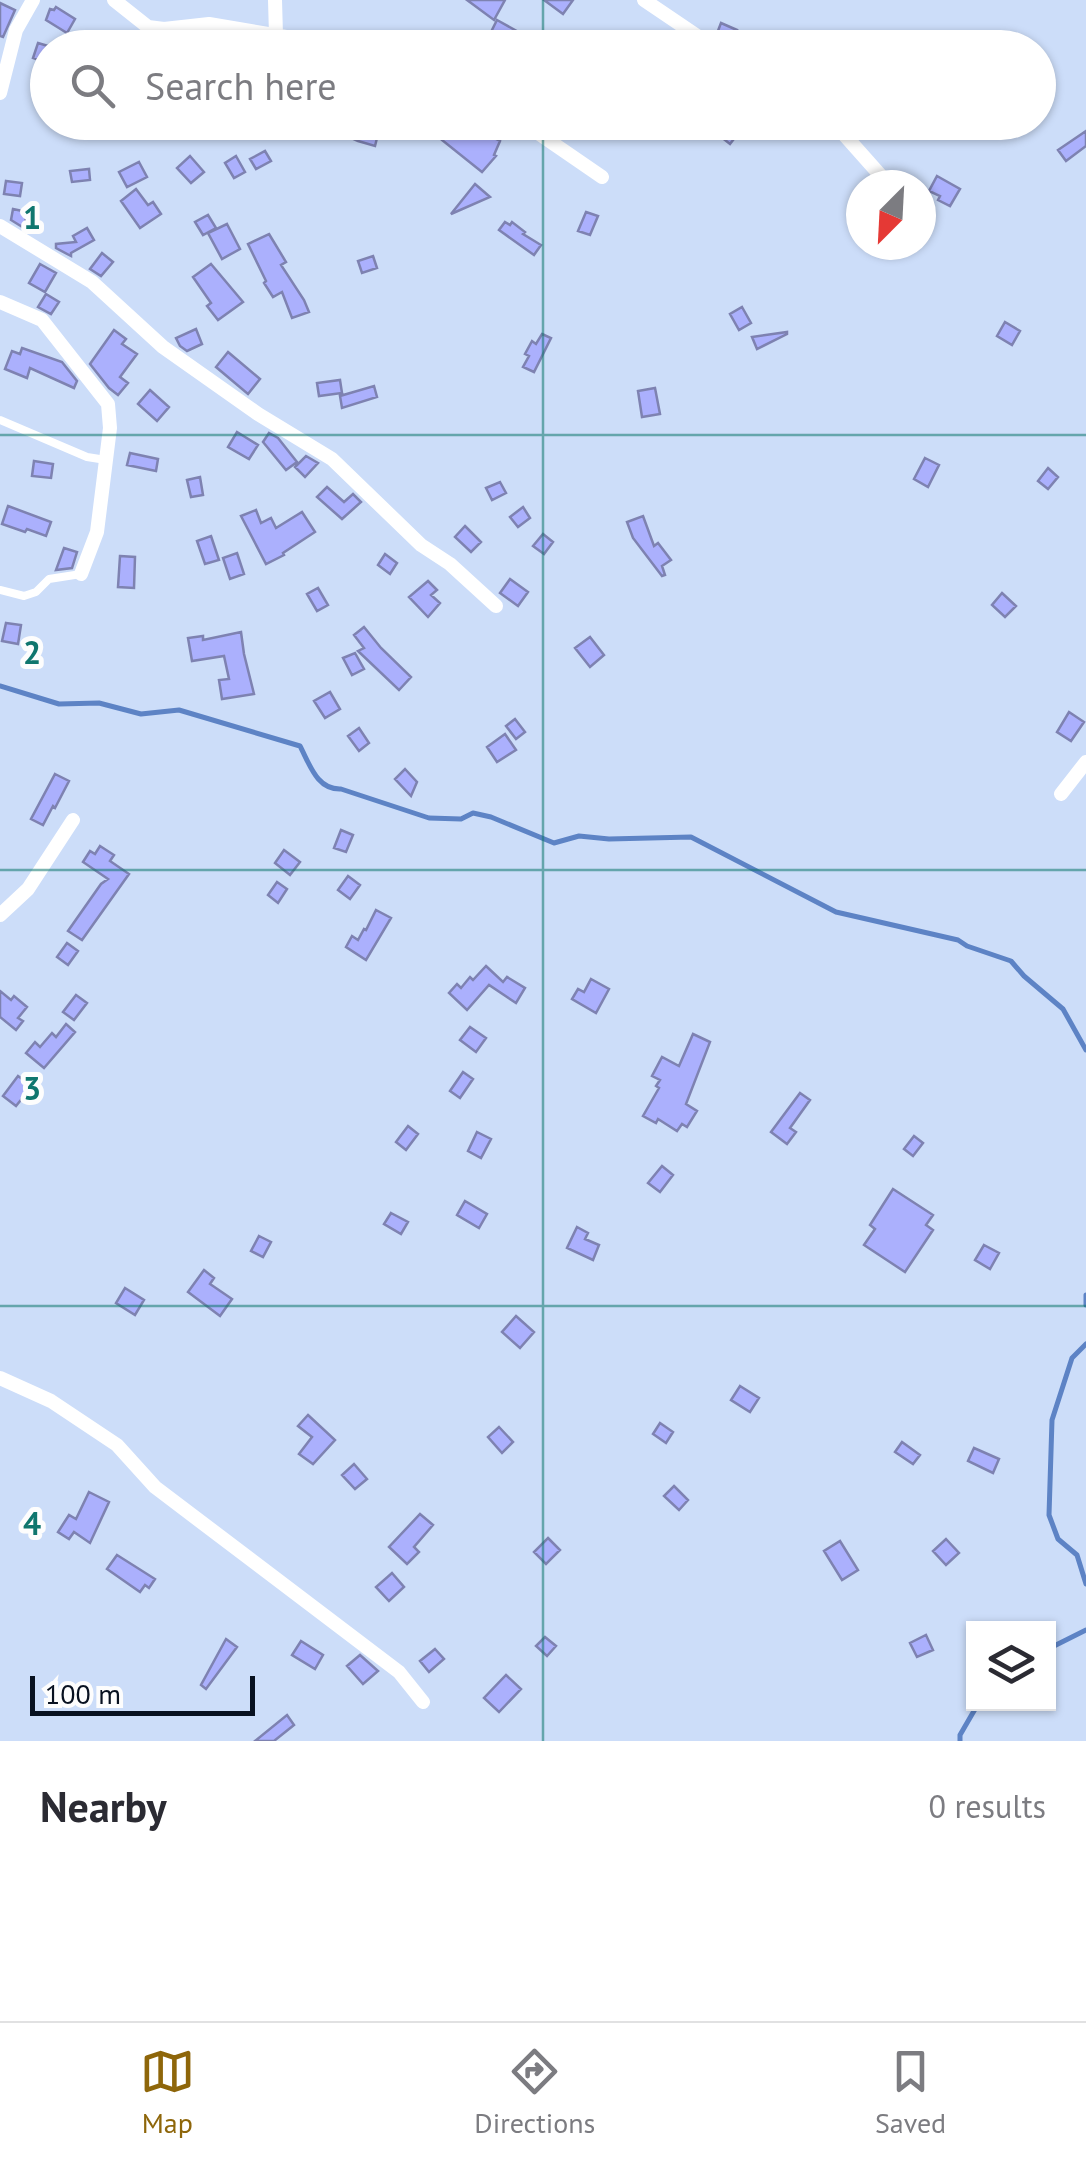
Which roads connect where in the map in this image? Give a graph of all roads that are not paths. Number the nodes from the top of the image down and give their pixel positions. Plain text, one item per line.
1 (33, 0) edge
2 (114, 0) edge
3 (275, 0) edge
4 (644, 0) edge
5 (246, 30) edge
6 (276, 30) edge
7 (688, 30) edge
8 (0, 94) edge
9 (548, 140) edge
10 (849, 140) edge
11 (876, 170) edge
12 (602, 178) dead end
13 (0, 226) edge
14 (0, 302) edge
15 (0, 420) edge
16 (106, 460) junction
17 (82, 574) joint
18 (0, 590) edge
19 (496, 606) dead end
20 (1086, 762) edge
21 (1061, 794) dead end
22 (72, 820) dead end
23 (0, 915) edge
24 (0, 1378) edge
25 (423, 1702) dead end

1 - 8 street
2 - 5 street
3 - 6 street
4 - 7 street
9 - 12 street
10 - 11 street
13 - 19 street
14 - 16 street
15 - 16 lane
16 - 17 street
17 - 18 lane
20 - 21 street
22 - 23 street
24 - 25 street

